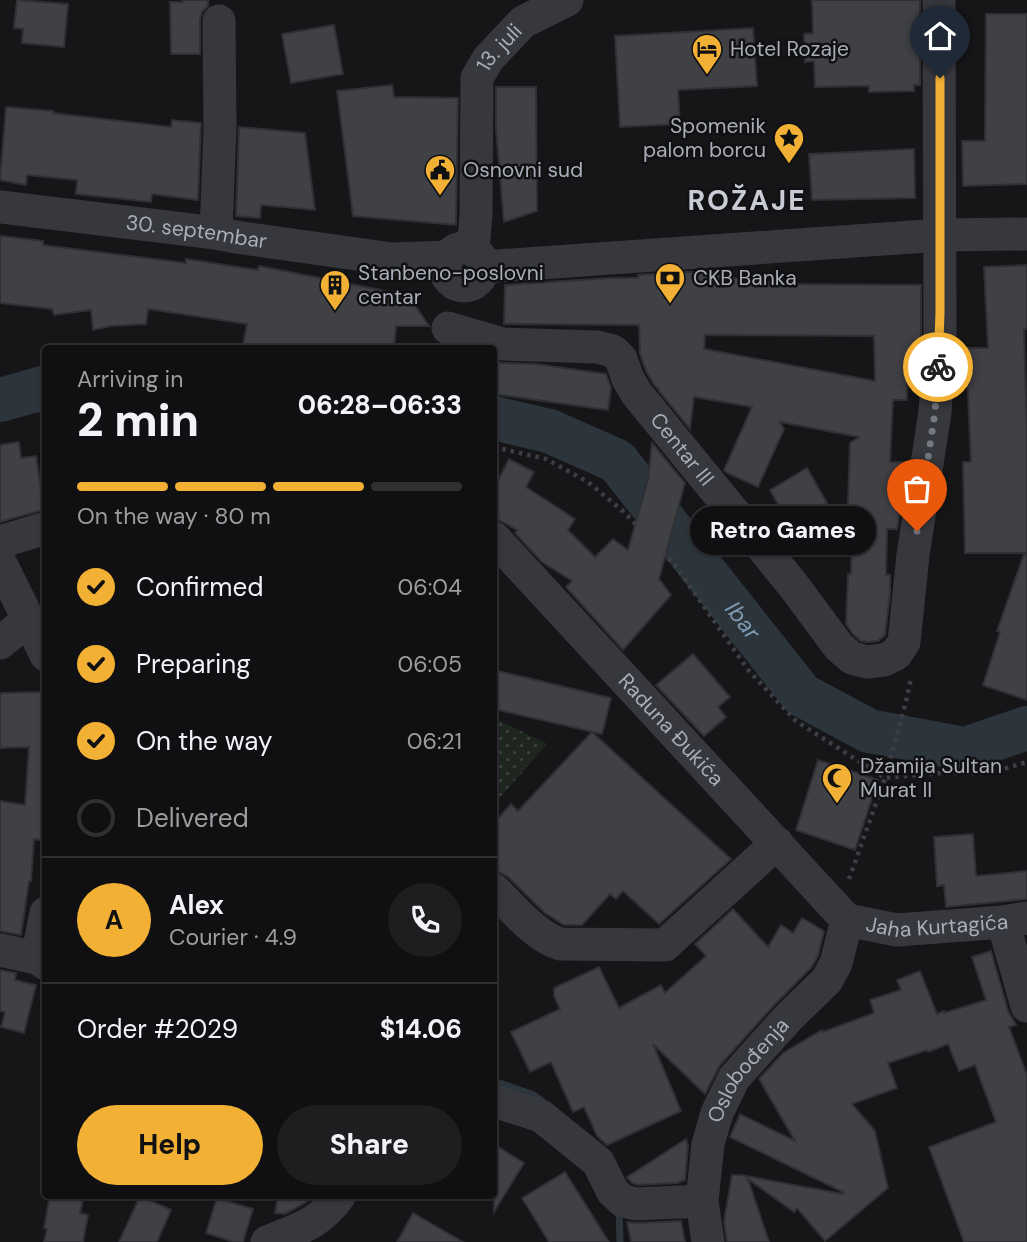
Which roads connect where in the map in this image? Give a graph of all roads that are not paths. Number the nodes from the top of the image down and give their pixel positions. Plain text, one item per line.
1 (568, 0) edge
2 (939, 0) edge
3 (219, 21) dead end
4 (0, 206) edge
5 (216, 233) junction
6 (941, 234) junction
7 (1027, 234) edge
8 (462, 268) junction
9 (446, 338) edge
10 (42, 529) edge
11 (497, 541) edge
12 (0, 542) edge
13 (0, 562) edge
14 (29, 620) junction
15 (0, 643) edge
16 (42, 647) edge
17 (777, 843) junction
18 (497, 893) edge
19 (842, 915) junction
20 (1015, 920) edge
21 (0, 950) edge
22 (41, 961) edge
23 (1027, 1006) edge
24 (497, 1102) edge
25 (337, 1199) edge
26 (702, 1201) junction
27 (267, 1242) edge
28 (708, 1242) edge

1 - 8 street, 13. juli
2 - 6 street
3 - 5 street
4 - 5 street, 30. septembar
5 - 8 street, 30. septembar
6 - 7 street, 30. septembar
6 - 8 street, 30. septembar
6 - 9 street, Centar III
8 - 9 street, 13. juli
10 - 12 street
11 - 17 street, Raduna Ðukića
13 - 14 street
14 - 15 street
14 - 16 street
17 - 18 street
17 - 19 street, Raduna Ðukića
19 - 20 street, Jaha Kurtagića
19 - 26 street, Oslobođenja
20 - 23 street
21 - 22 street
24 - 26 street
25 - 27 street
26 - 28 street, Oslobođenja

